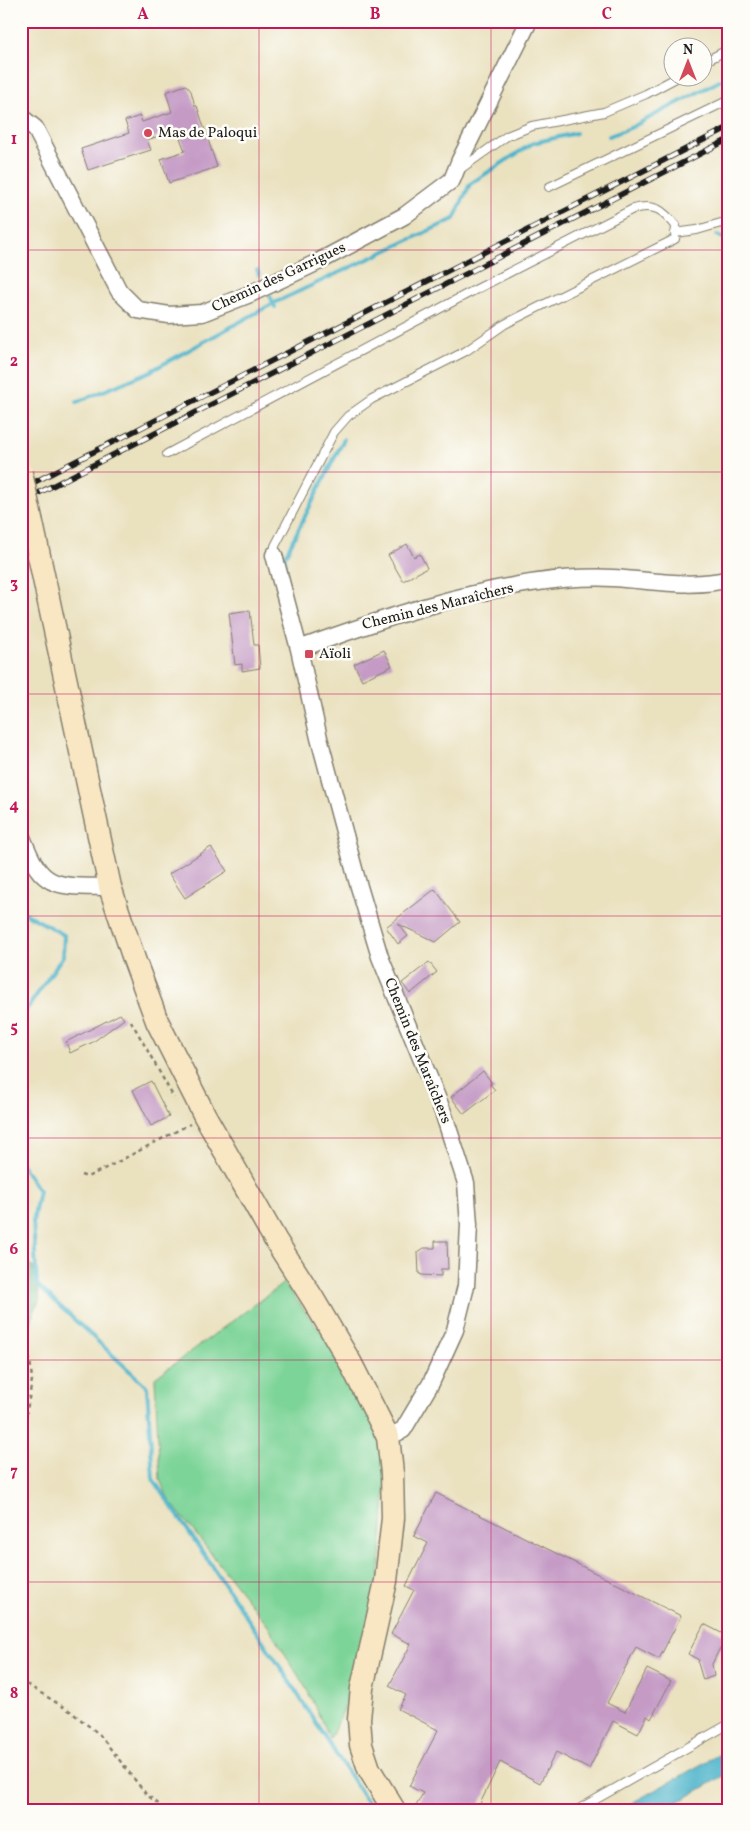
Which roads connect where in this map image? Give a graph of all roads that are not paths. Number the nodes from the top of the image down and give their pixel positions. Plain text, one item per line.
1 (529, 21) edge
2 (729, 49) edge
3 (712, 58) edge
4 (662, 85) edge
5 (729, 100) edge
6 (21, 117) edge
7 (455, 173) junction
8 (550, 187) dead end
9 (729, 226) edge
10 (675, 233) junction
11 (167, 454) dead end
12 (21, 473) edge
13 (274, 555) joint
14 (729, 579) edge
15 (299, 649) junction
16 (21, 835) edge
17 (110, 887) junction
18 (388, 1437) junction
19 (729, 1724) edge
20 (394, 1810) edge
21 (577, 1810) edge

1 - 7 street, Chemin des Garrigues
2 - 3 lane
4 - 7 lane
5 - 8 lane
6 - 7 street, Chemin des Garrigues
9 - 10 lane
10 - 11 lane
10 - 13 lane
12 - 17 street, bridge
13 - 15 street, Chemin des Maraîchers
14 - 15 street, Chemin des Maraîchers
15 - 18 street, Chemin des Maraîchers
16 - 17 street
17 - 18 street
18 - 20 street
19 - 21 lane

